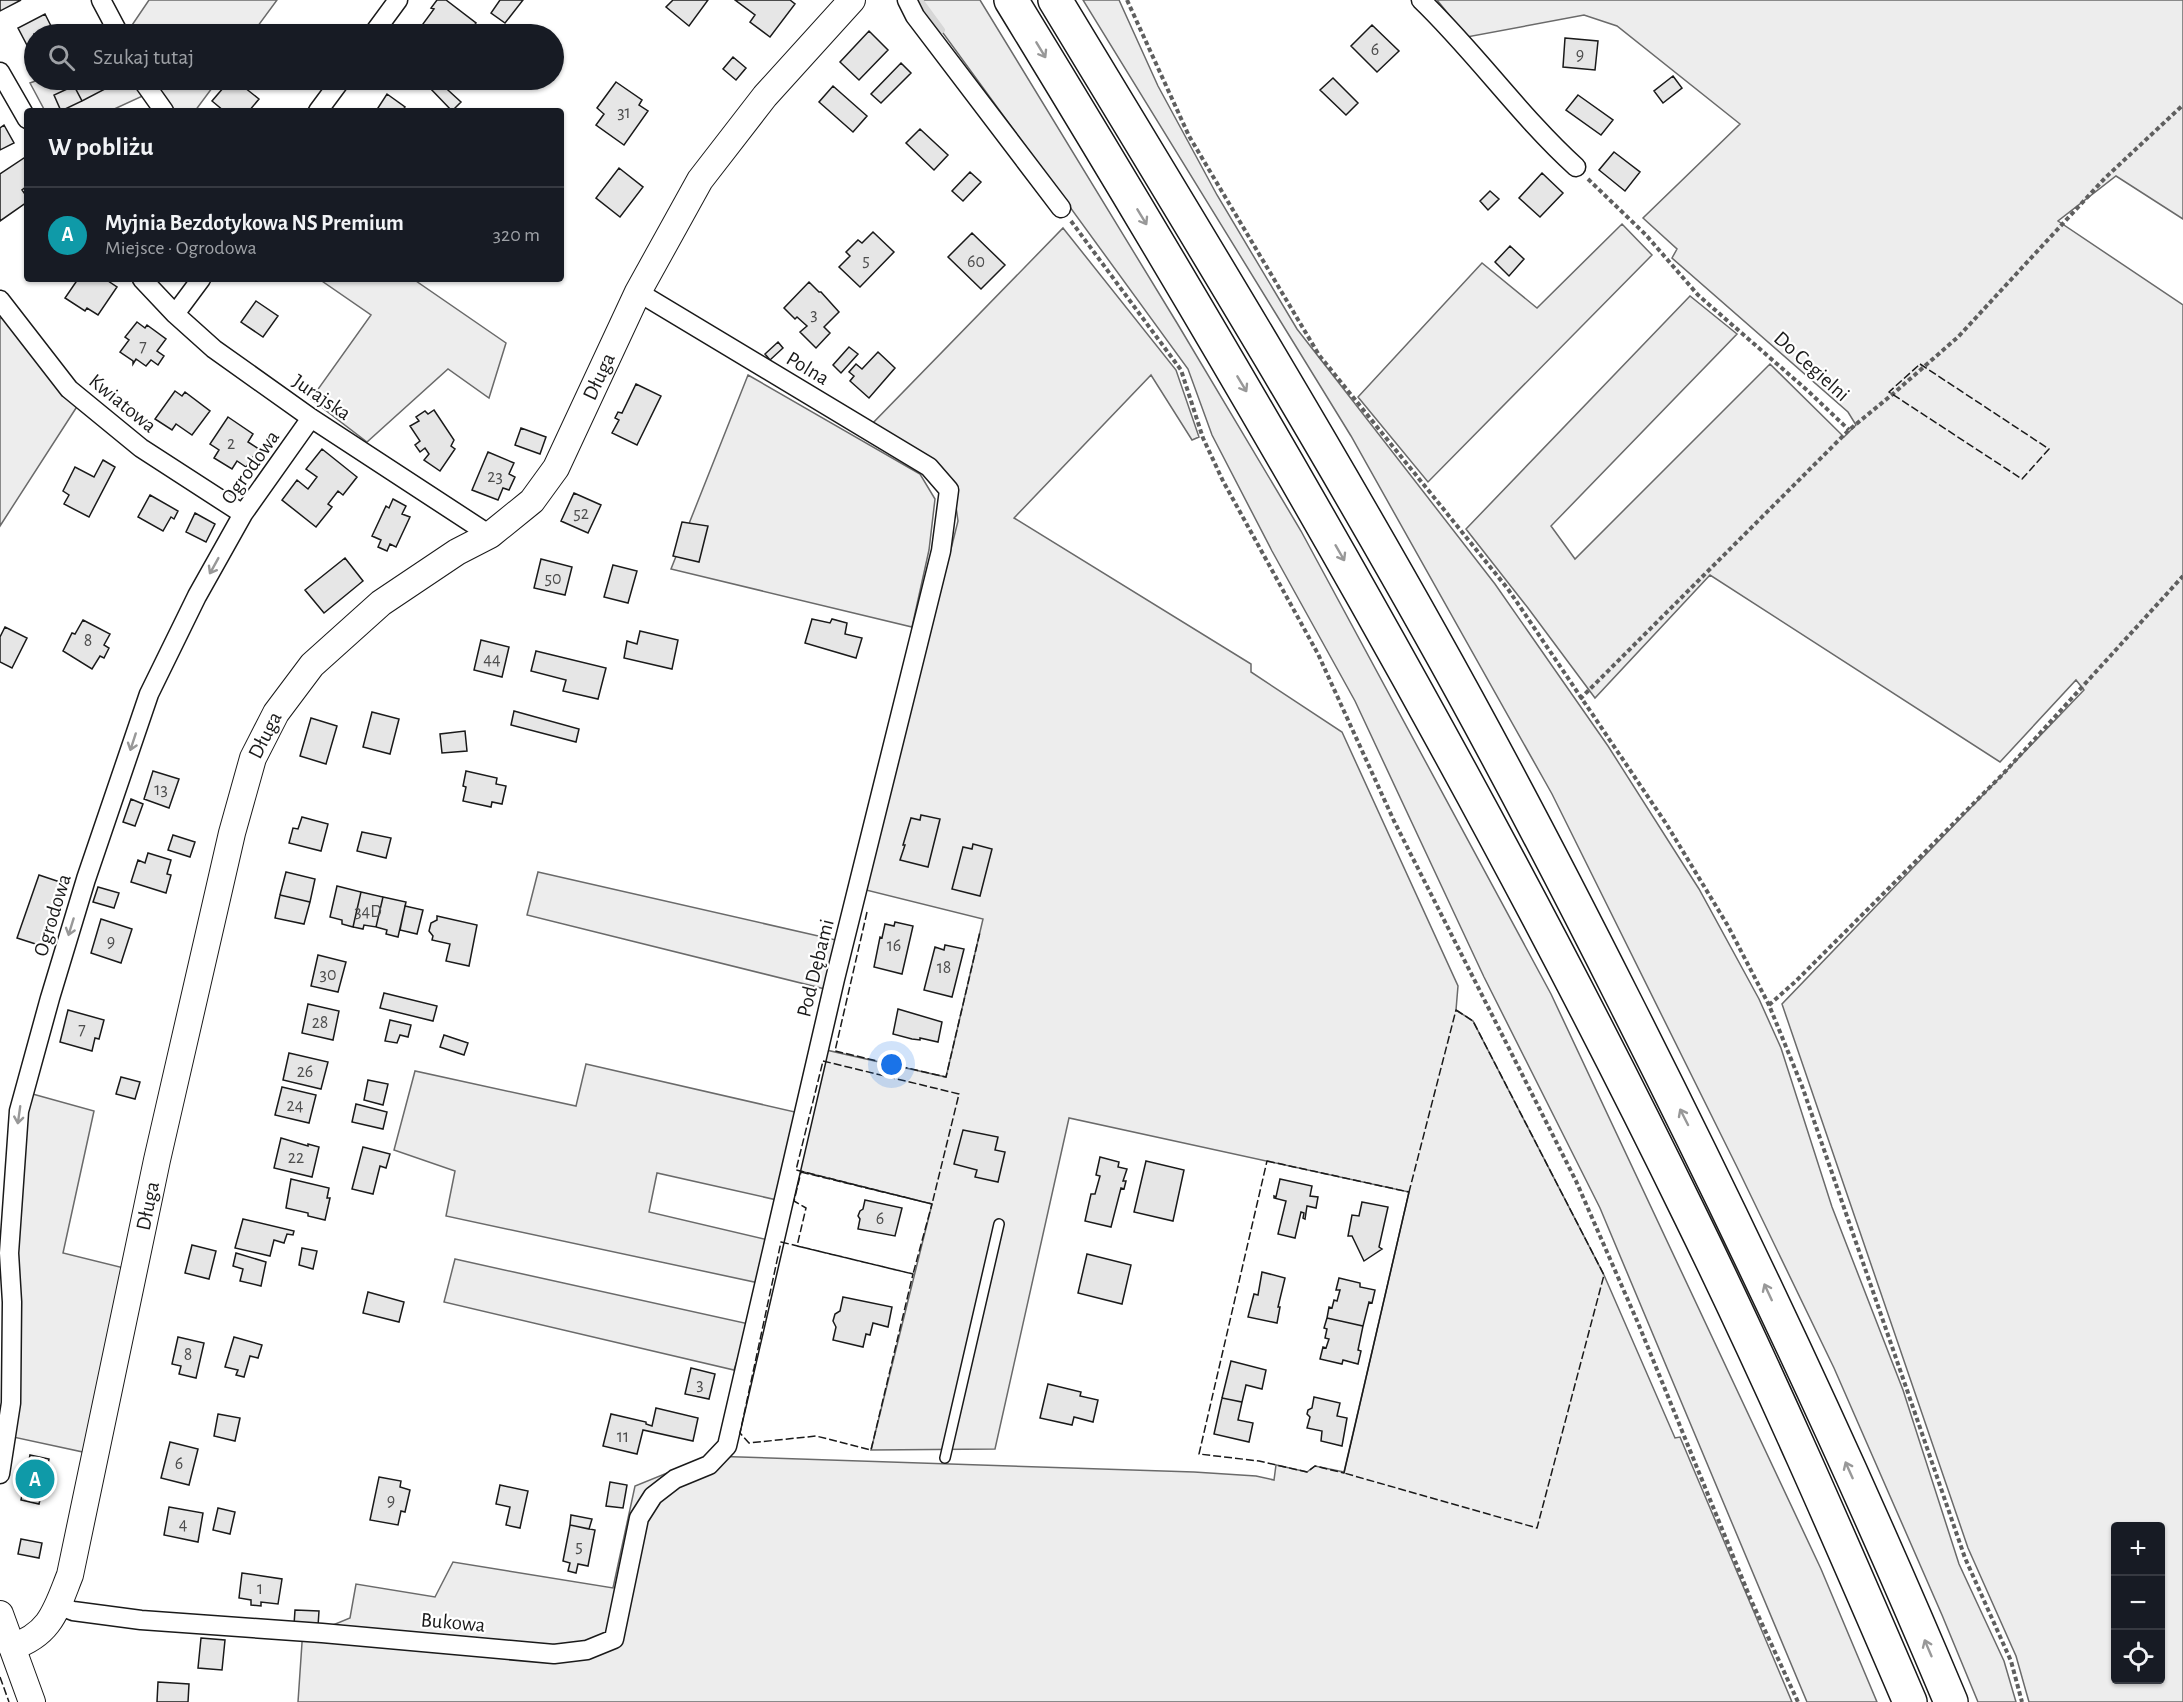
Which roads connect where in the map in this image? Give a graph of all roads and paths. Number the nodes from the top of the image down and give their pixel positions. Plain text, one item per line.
1 (101, 0) edge
2 (398, 0) edge
3 (852, 0) edge
4 (907, 0) edge
5 (1011, 0) edge
6 (1055, 0) edge
7 (1127, 0) edge
8 (1422, 0) edge
9 (114, 24) edge
10 (380, 24) edge
11 (0, 72) edge
12 (149, 90) edge
13 (334, 90) edge
14 (2183, 105) edge
15 (162, 108) edge
16 (320, 108) edge
17 (24, 114) edge
18 (1576, 167) joint
19 (1061, 208) joint
20 (145, 282) edge
21 (199, 282) edge
22 (638, 292) junction
23 (0, 300) edge
24 (175, 314) junction
25 (311, 418) junction
26 (1849, 430) junction
27 (949, 490) joint
28 (243, 514) junction
29 (490, 535) junction
30 (2183, 576) edge
31 (1580, 699) junction
32 (1769, 1005) junction
33 (999, 1224) dead end
34 (719, 1454) joint
35 (945, 1458) dead end
36 (0, 1474) edge
37 (58, 1605) junction
38 (0, 1614) edge
39 (12, 1647) junction
40 (32, 1702) edge
41 (1798, 1702) edge
42 (1910, 1702) edge
43 (1951, 1702) edge
44 (2022, 1702) edge

1 - 9 street
2 - 10 street
3 - 22 street, Długa
4 - 19 street
5 -> 42 highway
43 -> 6 highway
7 - 31 path
8 - 18 street
11 - 17 street
12 - 15 street
13 - 16 street
14 - 26 path, Do Cegielni
18 - 26 path, Do Cegielni
19 - 41 path
20 - 24 street, Jurajska
21 - 24 street
22 - 27 street, Polna
22 - 29 street, Długa
23 - 28 street, Kwiatowa
24 - 25 street, Jurajska
25 - 28 street, Ogrodowa
25 - 29 street, Jurajska
26 - 31 path
27 - 34 street, Pod Dębami
28 -> 36 street, Ogrodowa
29 - 37 street, Długa
30 - 32 path
31 - 32 path
32 - 44 path
33 - 35 lane
34 - 37 street, Bukowa
37 - 39 street, Długa
38 - 39 street
39 - 40 street

